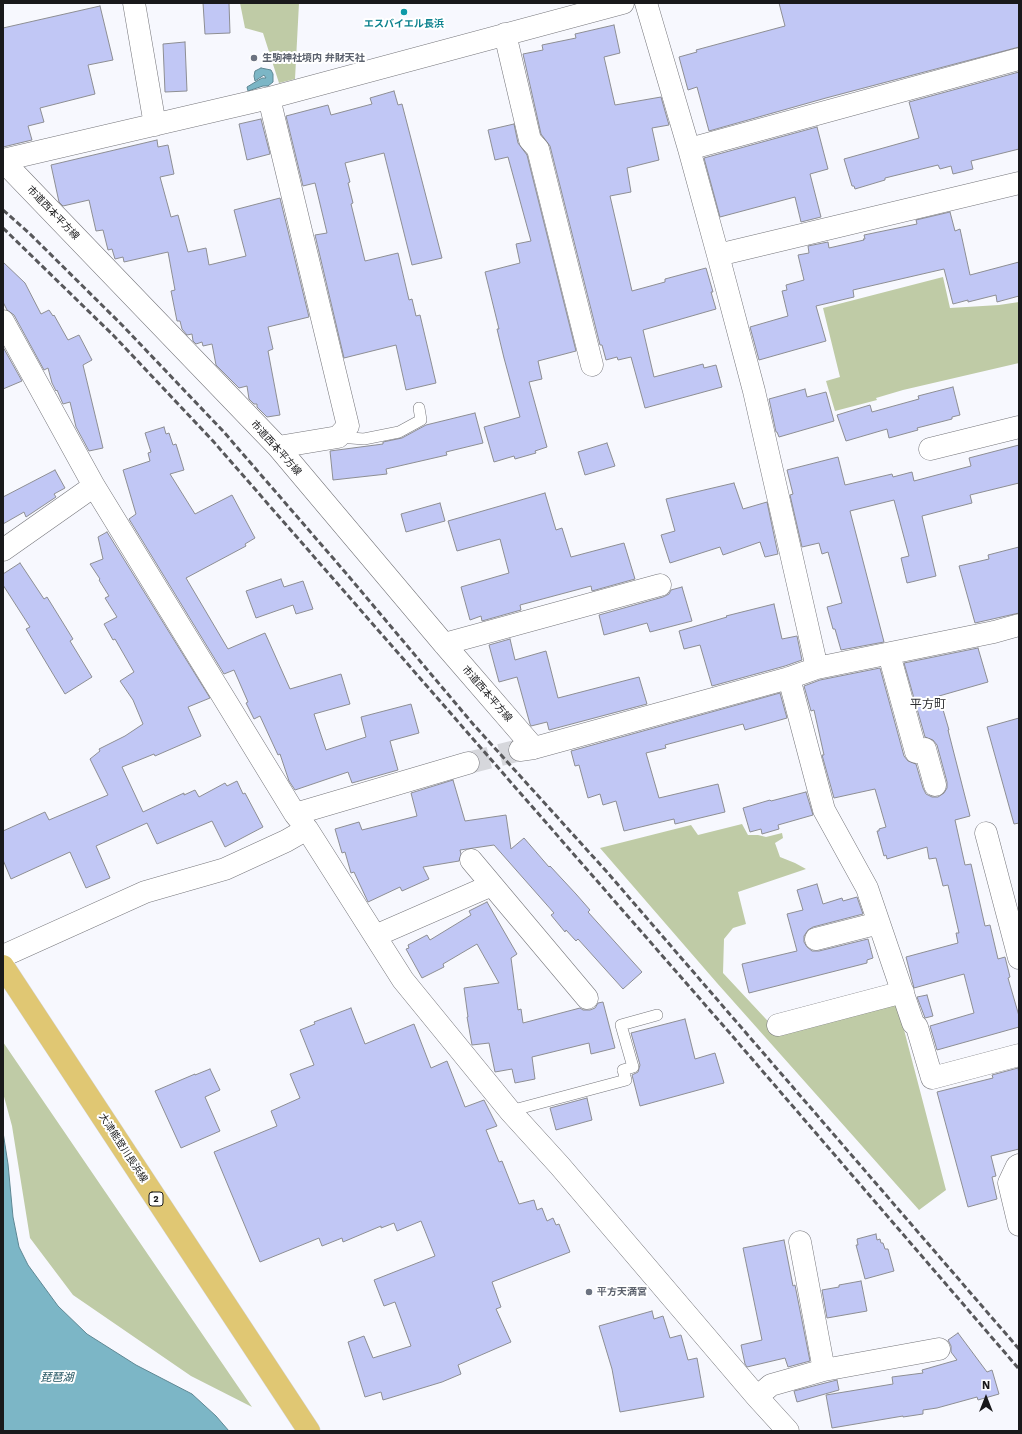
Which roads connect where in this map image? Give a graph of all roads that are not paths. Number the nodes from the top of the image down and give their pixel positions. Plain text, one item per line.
1 (134, 3) edge
2 (624, 3) edge
3 (646, 3) edge
4 (505, 34) junction
5 (1019, 60) edge
6 (270, 98) junction
7 (155, 124) junction
8 (689, 150) junction
9 (3, 161) edge
10 (1019, 183) edge
11 (718, 255) junction
12 (3, 321) edge
13 (592, 365) dead end
14 (419, 408) dead end
15 (1019, 427) edge
16 (338, 437) junction
17 (278, 447) junction
18 (930, 449) dead end
19 (94, 486) junction
20 (3, 550) edge
21 (660, 585) dead end
22 (1019, 626) edge
23 (444, 644) junction
24 (889, 654) junction
25 (817, 668) junction
26 (789, 678) junction
27 (468, 763) tunnel mouth
28 (935, 784) dead end
29 (301, 821) junction
30 (986, 833) dead end
31 (471, 860) dead end
32 (492, 885) junction
33 (878, 923) junction
34 (375, 936) junction
35 (816, 939) dead end
36 (3, 956) edge
37 (1019, 958) edge
38 (3, 966) edge
39 (903, 992) junction
40 (587, 998) dead end
41 (658, 1015) dead end
42 (778, 1025) dead end
43 (1019, 1055) edge
44 (510, 1111) junction
45 (1019, 1165) edge
46 (1019, 1225) edge
47 (800, 1242) dead end
48 (939, 1349) dead end
49 (824, 1370) junction
50 (757, 1397) junction
51 (309, 1431) edge
52 (788, 1431) edge

1 - 7 street
2 - 4 street
3 - 8 street
4 - 6 street
4 - 13 street
5 - 8 street
6 - 7 street
6 - 16 street
7 - 9 street
8 - 11 street
9 - 17 street, 市道西本平方線
10 - 11 street
11 - 25 street
12 - 19 street
14 - 16 lane
15 - 18 street
16 - 17 street
17 - 23 street, 市道西本平方線
19 - 20 street
19 - 29 street
21 - 23 street
22 - 24 street
23 - 26 street, 市道西本平方線
24 - 25 street
24 - 28 street
25 - 26 street
26 - 33 street
27 - 29 street
29 - 34 street
29 - 36 street
30 - 37 street
31 - 32 street
32 - 34 street
32 - 40 street
33 - 35 street
33 - 39 street
34 - 44 street
38 - 51 main road, 大津能登川長浜線 / 2
39 - 42 street
39 - 43 street
41 - 44 lane
44 - 50 street
45 - 46 street
47 - 49 street
48 - 49 street
49 - 50 street
50 - 52 street

